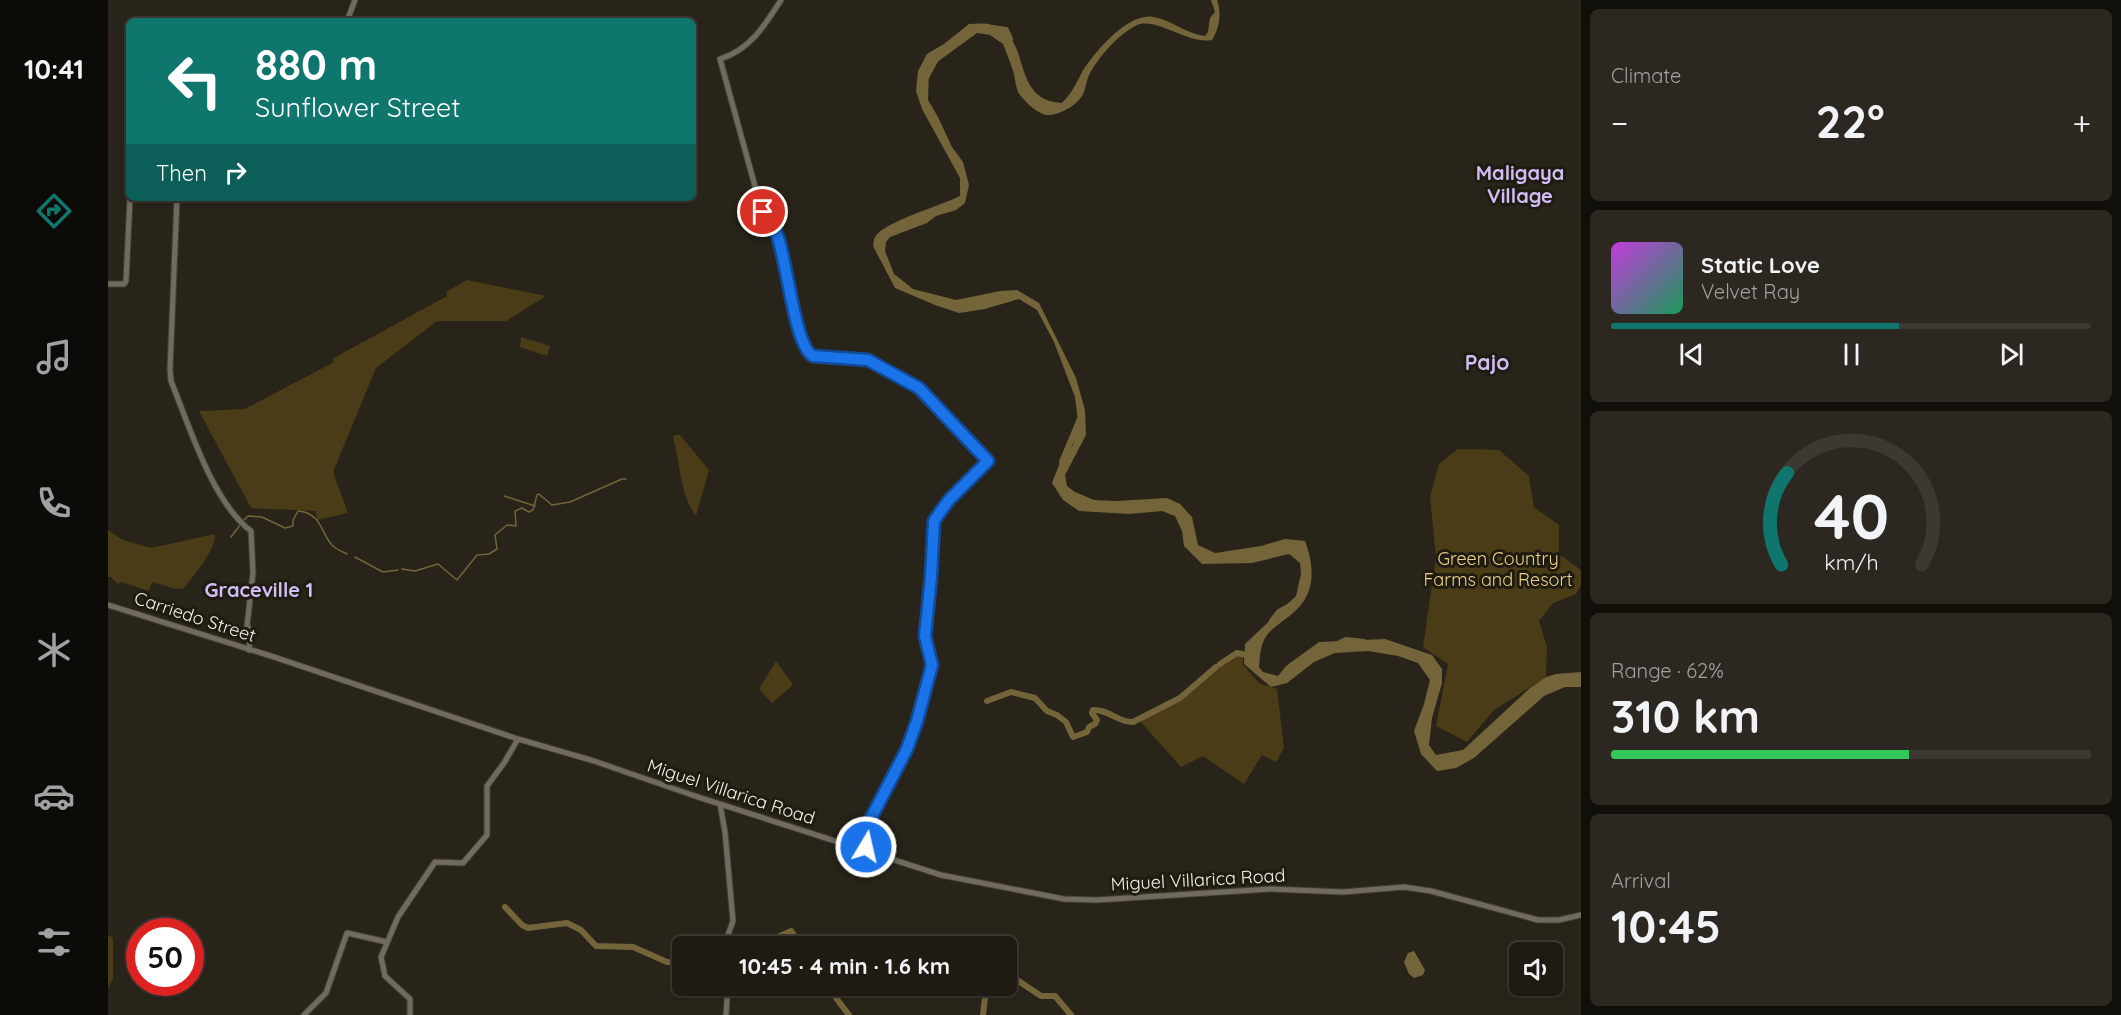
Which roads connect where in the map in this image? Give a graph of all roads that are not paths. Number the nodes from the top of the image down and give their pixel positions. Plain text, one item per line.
1 (355, 0) edge
2 (781, 0) edge
3 (348, 18) edge
4 (130, 201) edge
5 (177, 201) edge
6 (108, 284) edge
7 (108, 605) edge
8 (249, 650) junction
9 (274, 657) joint
10 (518, 739) junction
11 (720, 804) junction
12 (865, 852) junction
13 (1581, 915) edge
14 (728, 936) edge
15 (387, 942) junction
16 (727, 996) edge
17 (304, 1015) edge
18 (410, 1015) edge
19 (726, 1015) edge

1 - 3 main road
2 - 12 main road
4 - 6 main road
5 - 8 main road
7 - 8 main road, Carriedo Street
8 - 9 main road, Carriedo Street
9 - 10 main road, Miguel Villarica Road
10 - 11 main road, Miguel Villarica Road
10 - 15 main road
11 - 12 main road, Miguel Villarica Road
11 - 14 main road
12 - 13 main road, Miguel Villarica Road
15 - 17 main road
15 - 18 main road
16 - 19 main road

